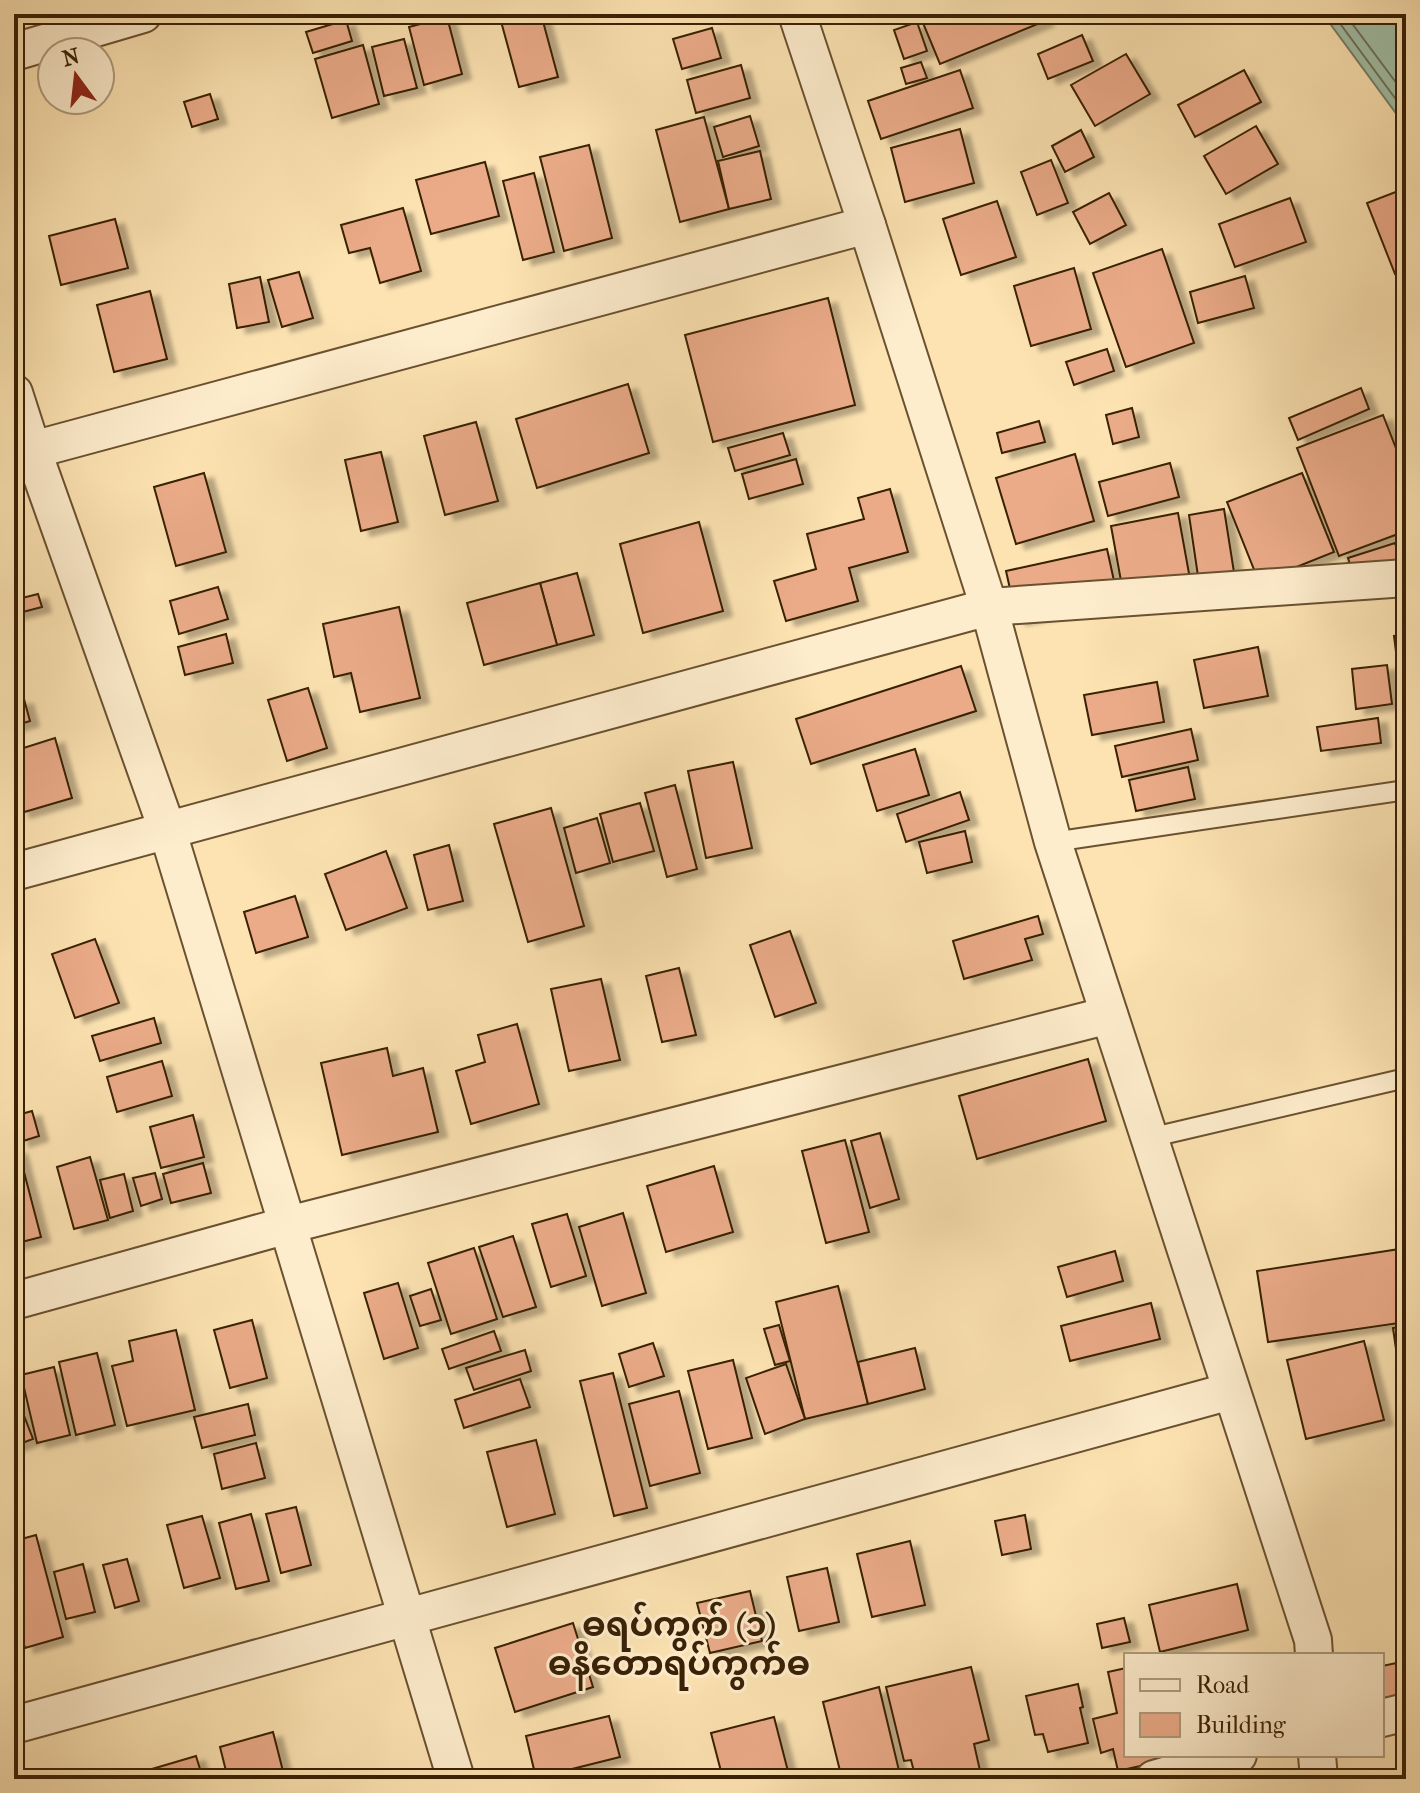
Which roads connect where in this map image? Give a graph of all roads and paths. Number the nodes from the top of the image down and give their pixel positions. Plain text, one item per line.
1 (143, 14) edge
2 (797, 14) edge
3 (14, 52) edge
4 (867, 225) junction
5 (14, 393) edge
6 (23, 452) edge
7 (1406, 578) edge
8 (989, 607) junction
9 (1406, 790) edge
10 (167, 829) junction
11 (1053, 842) junction
12 (14, 872) edge
13 (1109, 1015) junction
14 (1406, 1078) edge
15 (1149, 1138) junction
16 (288, 1225) junction
17 (14, 1301) edge
18 (1231, 1391) junction
19 (408, 1617) junction
20 (1314, 1653) edge
21 (1406, 1712) edge
22 (1384, 1718) edge
23 (14, 1725) edge
24 (1231, 1757) edge
25 (1317, 1757) edge
26 (456, 1779) edge
27 (1154, 1779) edge
28 (1319, 1779) edge

1 - 3 street
2 - 4 street
4 - 6 street
4 - 8 street
5 - 6 street
6 - 10 street
7 - 8 street
8 - 10 street
8 - 11 street
9 - 11 lane
10 - 12 street
10 - 16 street
11 - 13 street
13 - 15 street
13 - 16 street
14 - 15 lane
15 - 18 street
16 - 17 street
16 - 19 street
18 - 19 street
18 - 20 street
19 - 23 street
19 - 26 street
21 - 22 street
24 - 27 street
25 - 28 street

